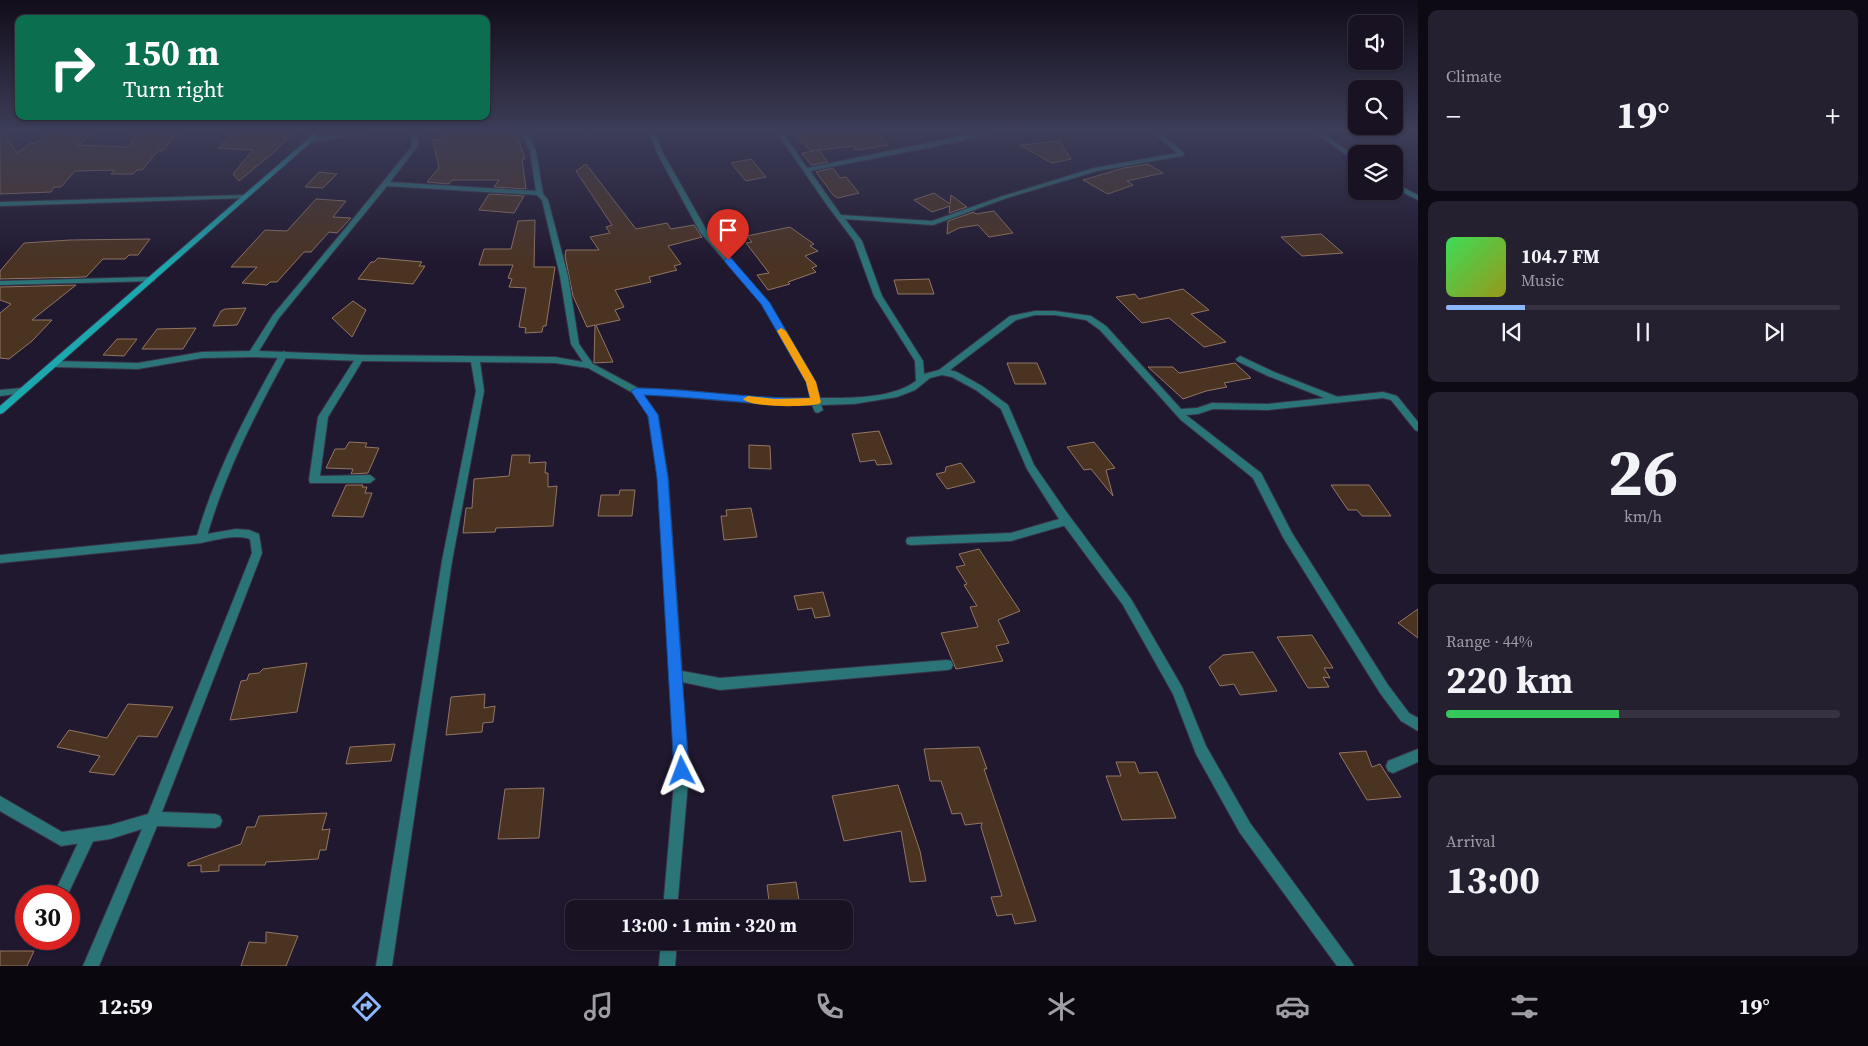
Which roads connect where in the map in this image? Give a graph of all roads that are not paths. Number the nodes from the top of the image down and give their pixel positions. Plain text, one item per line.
1 (270, 175) edge
2 (393, 175) edge
3 (537, 175) edge
4 (673, 175) edge
5 (809, 175) edge
6 (1076, 175) edge
7 (386, 184) junction
8 (1403, 190) edge
9 (540, 194) junction
10 (245, 197) junction
11 (1418, 198) edge
12 (0, 204) edge
13 (839, 217) junction
14 (151, 279) junction
15 (0, 283) edge
16 (253, 354) junction
17 (284, 354) junction
18 (360, 358) junction
19 (475, 359) junction
20 (1240, 359) dead end
21 (54, 364) junction
22 (590, 366) junction
23 (942, 372) junction
24 (920, 382) junction
25 (22, 391) junction
26 (636, 391) junction
27 (0, 393) edge
28 (1335, 399) junction
29 (817, 406) junction
30 (0, 411) edge
31 (1178, 412) junction
32 (1418, 428) edge
33 (370, 479) dead end
34 (1066, 521) junction
35 (201, 539) junction
36 (911, 541) dead end
37 (0, 559) edge
38 (947, 665) dead end
39 (676, 675) junction
40 (1418, 725) edge
41 (1418, 755) edge
42 (1393, 766) dead end
43 (0, 803) edge
44 (153, 819) junction
45 (215, 821) dead end
46 (89, 835) junction
47 (65, 885) edge
48 (671, 900) edge
49 (668, 950) edge
50 (91, 966) edge
51 (384, 966) edge
52 (667, 966) edge
53 (1346, 966) edge

1 - 10 street
2 - 7 street
3 - 9 street
4 - 29 street
5 - 13 street
6 - 13 street
7 - 9 street
7 - 16 street
8 - 11 street
9 - 22 street
10 - 12 street
10 - 14 street
13 - 24 street
14 - 15 street
14 - 21 street
16 - 17 street
16 - 21 street
17 - 18 street
17 - 35 street
18 - 19 street
18 - 33 street
19 - 22 street
19 - 51 street
20 - 28 street
21 - 25 street
22 - 26 street
23 - 24 street
23 - 31 street
23 - 34 street
24 - 29 street
25 - 27 street
25 - 30 street
26 - 29 street
26 - 39 street
28 - 31 street
28 - 32 street
31 - 40 street
34 - 36 street
34 - 53 street
35 - 37 street
35 - 44 street
38 - 39 street
39 - 48 street
41 - 42 street
43 - 46 street
44 - 45 street
44 - 46 street
44 - 50 street
46 - 47 street
49 - 52 street

